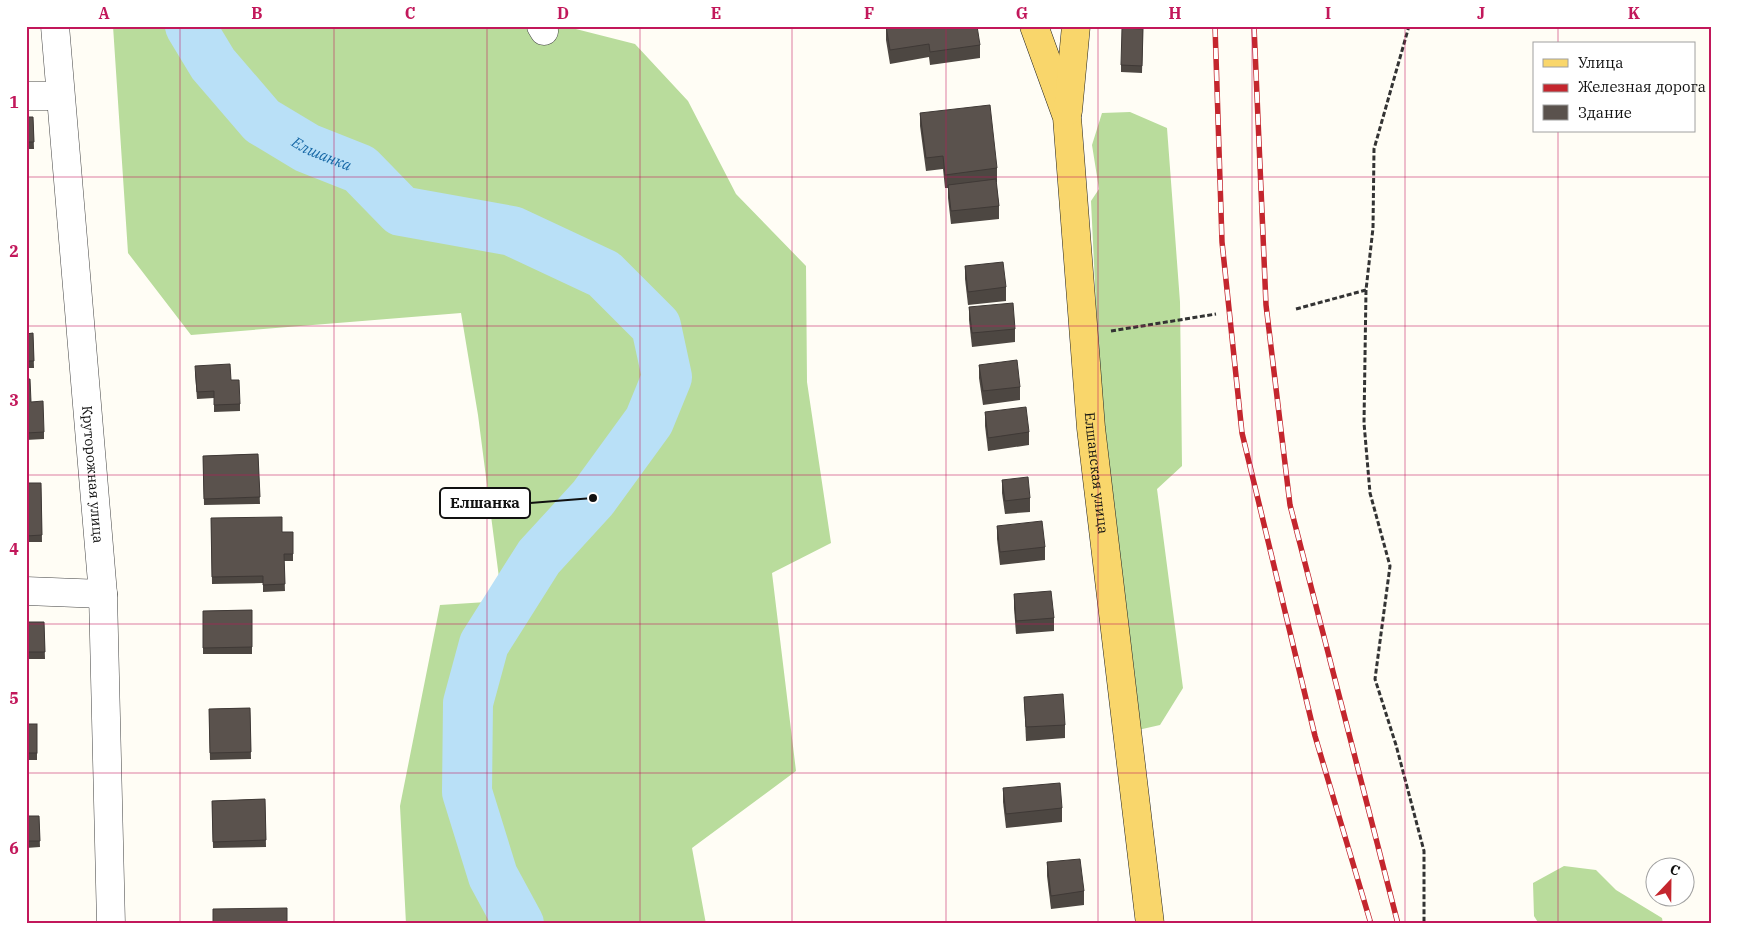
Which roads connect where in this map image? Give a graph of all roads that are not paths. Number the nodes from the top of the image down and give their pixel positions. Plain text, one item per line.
1 (55, 26) edge
2 (1034, 26) edge
3 (1076, 26) edge
4 (26, 96) edge
5 (60, 96) junction
6 (1067, 117) junction
7 (26, 591) edge
8 (103, 594) junction
9 (111, 924) edge
10 (1150, 924) edge

1 - 5 street, Круторожная улица
2 - 6 main road, Елшанская улица
3 - 6 main road
4 - 5 street
5 - 8 street, Круторожная улица
6 - 10 main road, Елшанская улица
7 - 8 street
8 - 9 street, Круторожная улица

